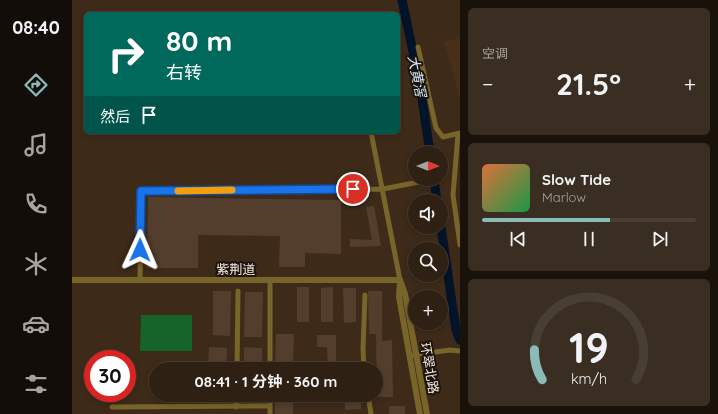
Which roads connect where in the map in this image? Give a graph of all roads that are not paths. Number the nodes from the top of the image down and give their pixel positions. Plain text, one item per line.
1 (418, 47) dead end
2 (372, 134) edge
3 (459, 134) edge
4 (408, 184) edge
5 (383, 189) junction
6 (460, 245) edge
7 (72, 280) edge
8 (140, 280) junction
9 (270, 280) junction
10 (400, 280) junction
11 (238, 291) dead end
12 (365, 295) dead end
13 (460, 351) edge
14 (416, 355) junction
15 (410, 356) junction
16 (237, 362) edge
17 (270, 362) edge
18 (364, 362) edge
19 (236, 402) edge
20 (270, 402) edge
21 (369, 402) edge
22 (270, 406) junction
23 (112, 407) dead end
24 (236, 407) junction
25 (270, 414) edge
26 (371, 414) edge
27 (420, 414) edge
28 (427, 414) edge

1 - 3 street
2 - 5 street
3 - 6 street
4 - 5 street
5 - 8 street
5 - 10 street
7 - 8 street, 紫荆道
8 - 9 street, 紫荆道
9 - 10 street, 紫荆道
9 - 17 street
10 - 14 street, 环翠北路
10 - 15 street
11 - 16 street
12 - 18 street
13 - 14 street
14 - 15 street
14 - 28 street, 环翠北路
15 - 27 street
19 - 24 street
20 - 22 street
21 - 26 street
22 - 24 street
22 - 25 street
23 - 24 street

